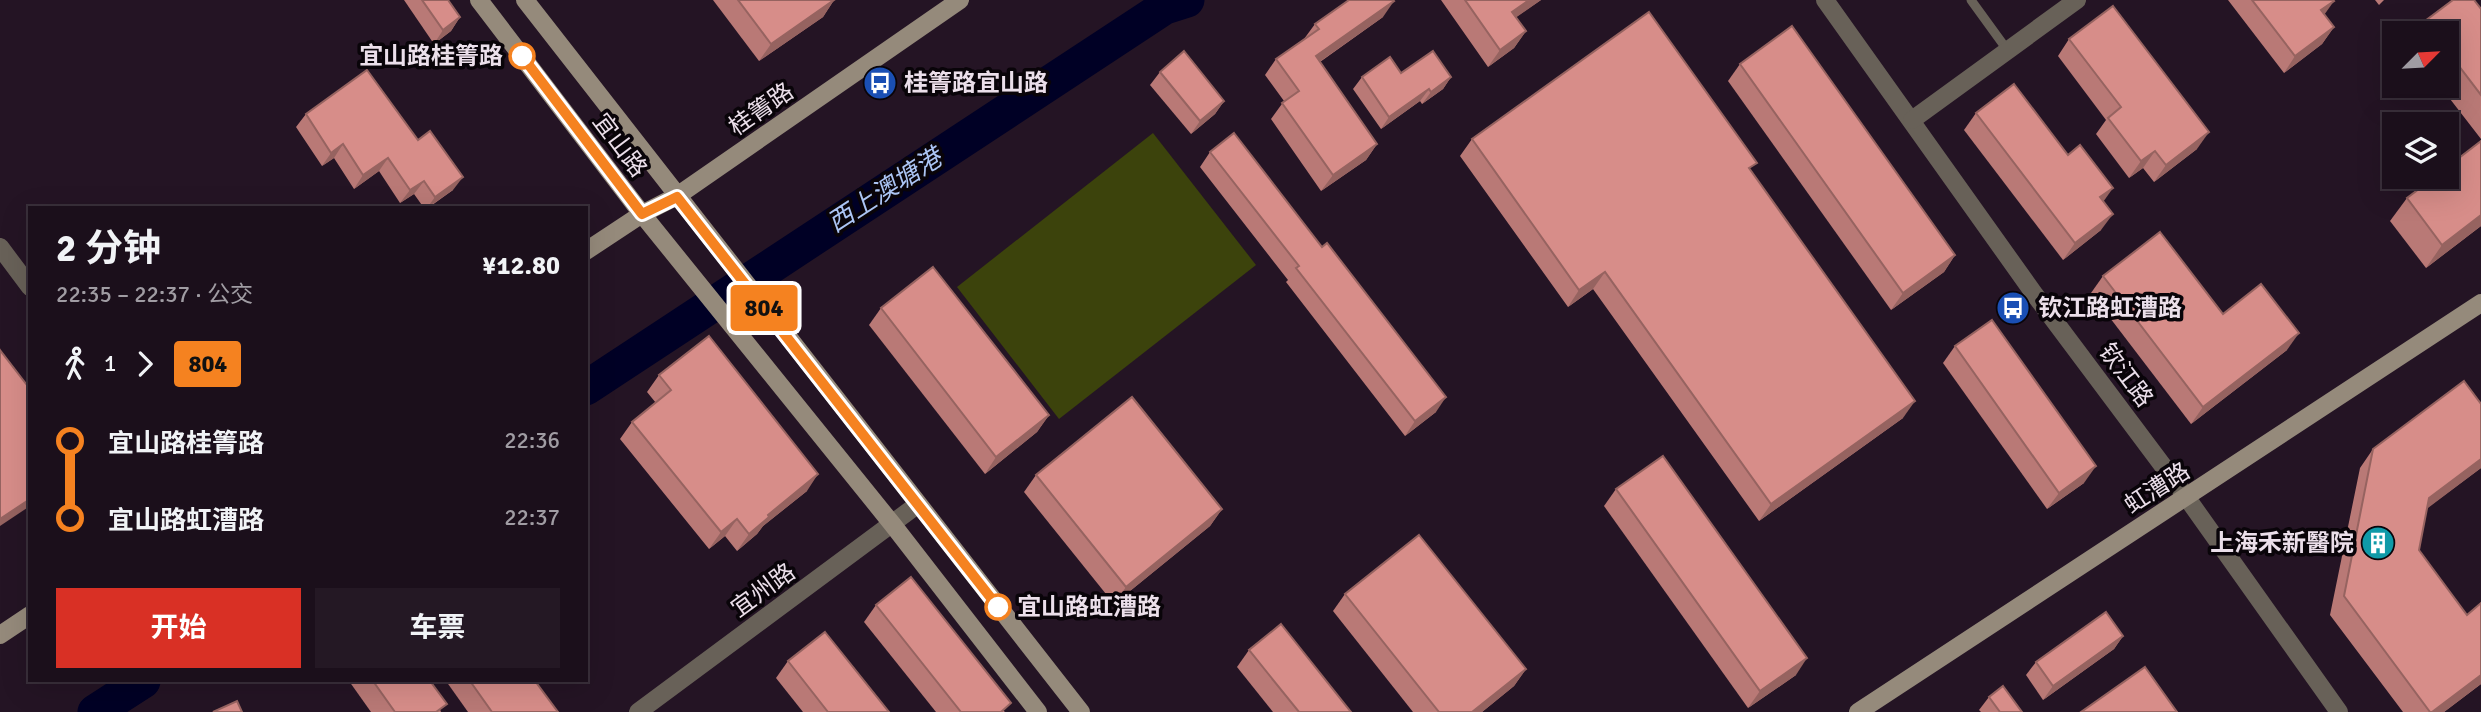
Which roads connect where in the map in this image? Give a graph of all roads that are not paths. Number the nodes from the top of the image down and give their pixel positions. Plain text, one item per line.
1 (479, 0) edge
2 (525, 0) edge
3 (960, 0) edge
4 (1825, 0) edge
5 (1971, 0) edge
6 (2077, 0) edge
7 (2008, 51) junction
8 (1912, 120) junction
9 (677, 197) junction
10 (642, 214) junction
11 (0, 247) edge
12 (588, 250) edge
13 (28, 284) edge
14 (2481, 303) edge
15 (2187, 498) junction
16 (917, 505) junction
17 (893, 525) junction
18 (28, 616) edge
19 (0, 635) edge
20 (638, 712) edge
21 (1038, 712) edge
22 (1080, 712) edge
23 (1858, 712) edge
24 (2339, 712) edge

1 - 10 main road, 宜山路
2 - 9 main road, 宜山路
3 - 9 main road, 桂箐路
4 - 8 street, 钦江路
5 - 7 lane
6 - 7 street
7 - 8 street
8 - 15 street, 钦江路
9 - 10 main road, 桂箐路
9 - 16 main road, 宜山路
10 - 12 main road, 桂箐路
10 - 17 main road, 宜山路
11 - 13 street
14 - 15 main road, 虹漕路
15 - 23 main road, 虹漕路
15 - 24 street, 钦江路
16 - 17 street, 宜州路
16 - 22 main road, 宜山路
17 - 20 street, 宜州路
17 - 21 main road, 宜山路
18 - 19 main road

